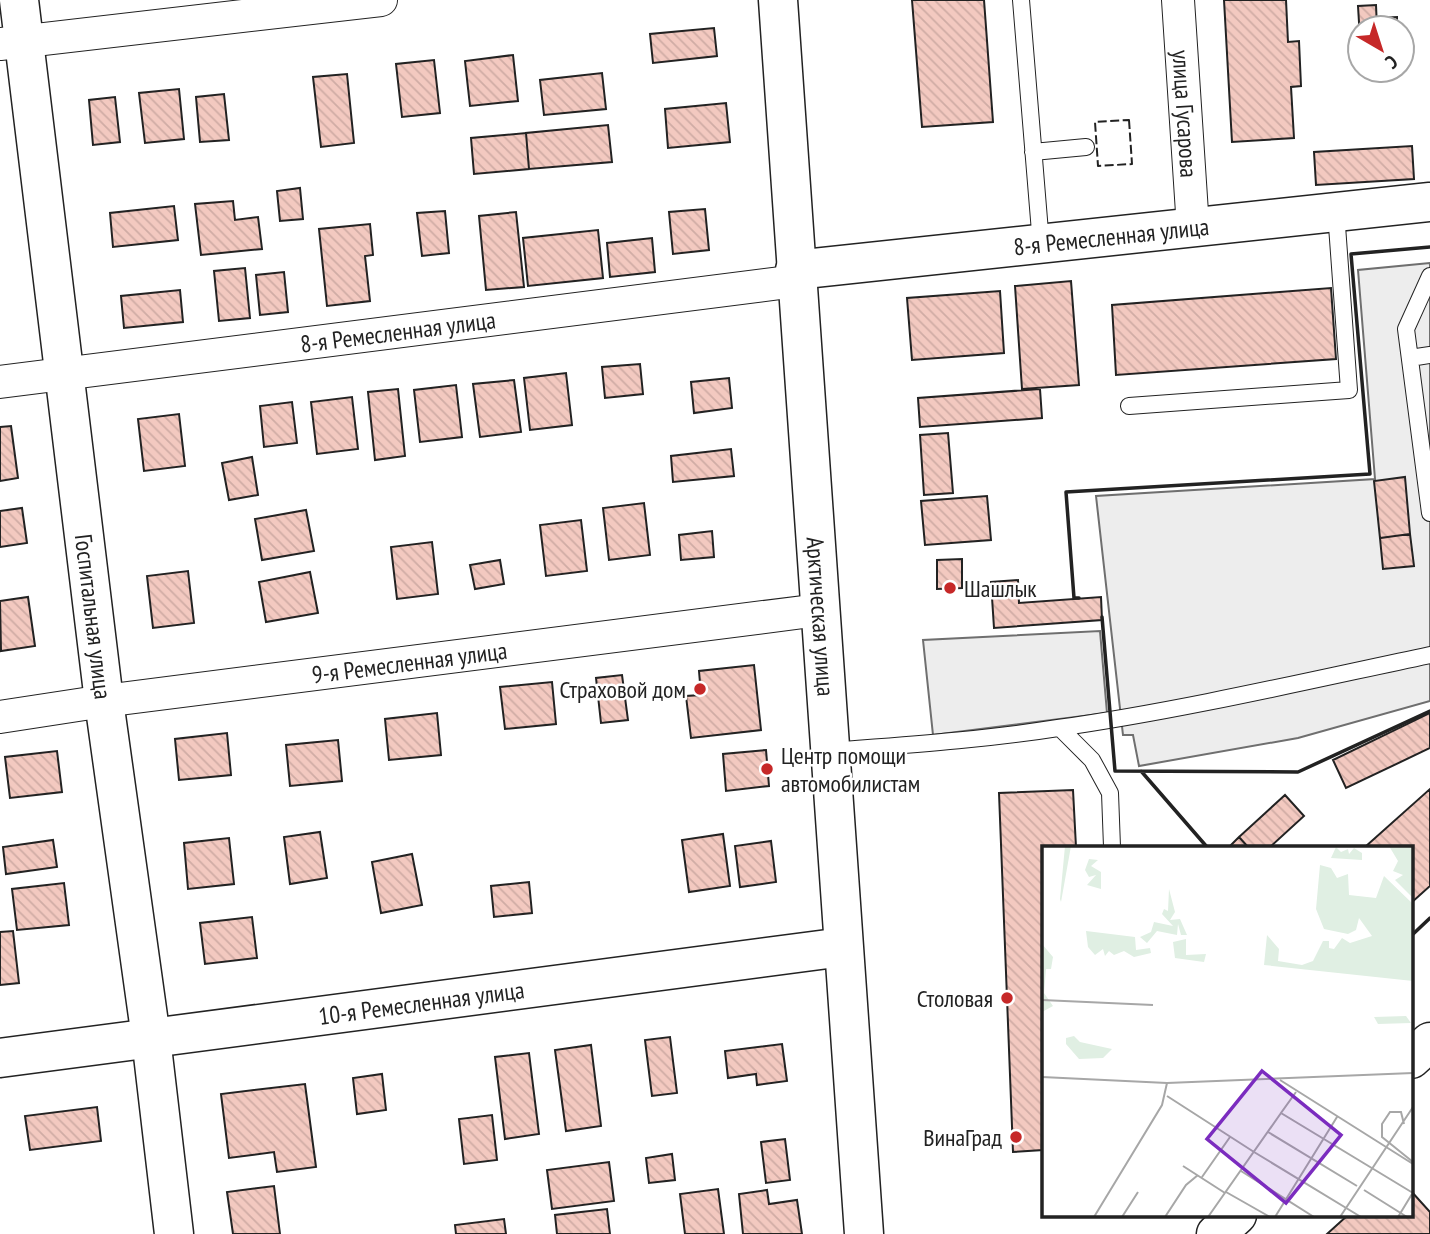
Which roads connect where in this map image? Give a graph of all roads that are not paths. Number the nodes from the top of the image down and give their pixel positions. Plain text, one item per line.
1 (19, 0) edge
2 (381, 0) edge
3 (778, 0) edge
4 (1021, 0) edge
5 (1178, 0) edge
6 (12, 42) edge
7 (1086, 148) dead end
8 (1033, 152) junction
9 (1430, 202) edge
10 (1336, 212) junction
11 (1193, 228) junction
12 (1041, 244) junction
13 (795, 275) junction
14 (1430, 276) edge
15 (1430, 355) edge
16 (1410, 358) junction
17 (64, 373) junction
18 (0, 382) edge
19 (1129, 407) dead end
20 (1430, 513) edge
21 (819, 610) junction
22 (1430, 655) edge
23 (104, 701) junction
24 (0, 717) edge
25 (1060, 728) junction
26 (830, 751) junction
27 (1112, 846) edge
28 (843, 947) junction
29 (151, 1038) junction
30 (1430, 1042) edge
31 (0, 1058) edge
32 (1412, 1058) edge
33 (1236, 1216) edge
34 (174, 1234) edge
35 (864, 1234) edge
36 (1216, 1234) edge

1 - 6 main road, Госпитальная улица
2 - 6 street
3 - 13 main road, Арктическая улица
4 - 8 lane
5 - 11 street, улица Гусарова
6 - 17 main road, Госпитальная улица
7 - 8 lane
8 - 12 lane
9 - 10 main road, 8-я Ремесленная улица
10 - 11 main road, 8-я Ремесленная улица
10 - 19 lane
11 - 12 main road, 8-я Ремесленная улица
12 - 13 main road, 8-я Ремесленная улица
13 - 17 street, 8-я Ремесленная улица
13 - 21 main road, Арктическая улица
14 - 16 lane
15 - 16 lane
16 - 20 lane
17 - 18 street, 8-я Ремесленная улица
17 - 23 main road, Госпитальная улица
21 - 23 street, 9-я Ремесленная улица
21 - 26 main road, Арктическая улица
22 - 25 lane
23 - 24 street, 9-я Ремесленная улица
23 - 29 main road, Госпитальная улица
25 - 26 lane
25 - 27 lane
26 - 28 main road, Арктическая улица
28 - 29 main road, 10-я Ремесленная улица
28 - 35 main road, Арктическая улица
29 - 31 main road, 10-я Ремесленная улица
29 - 34 main road, Госпитальная улица
30 - 32 main road
33 - 36 main road

